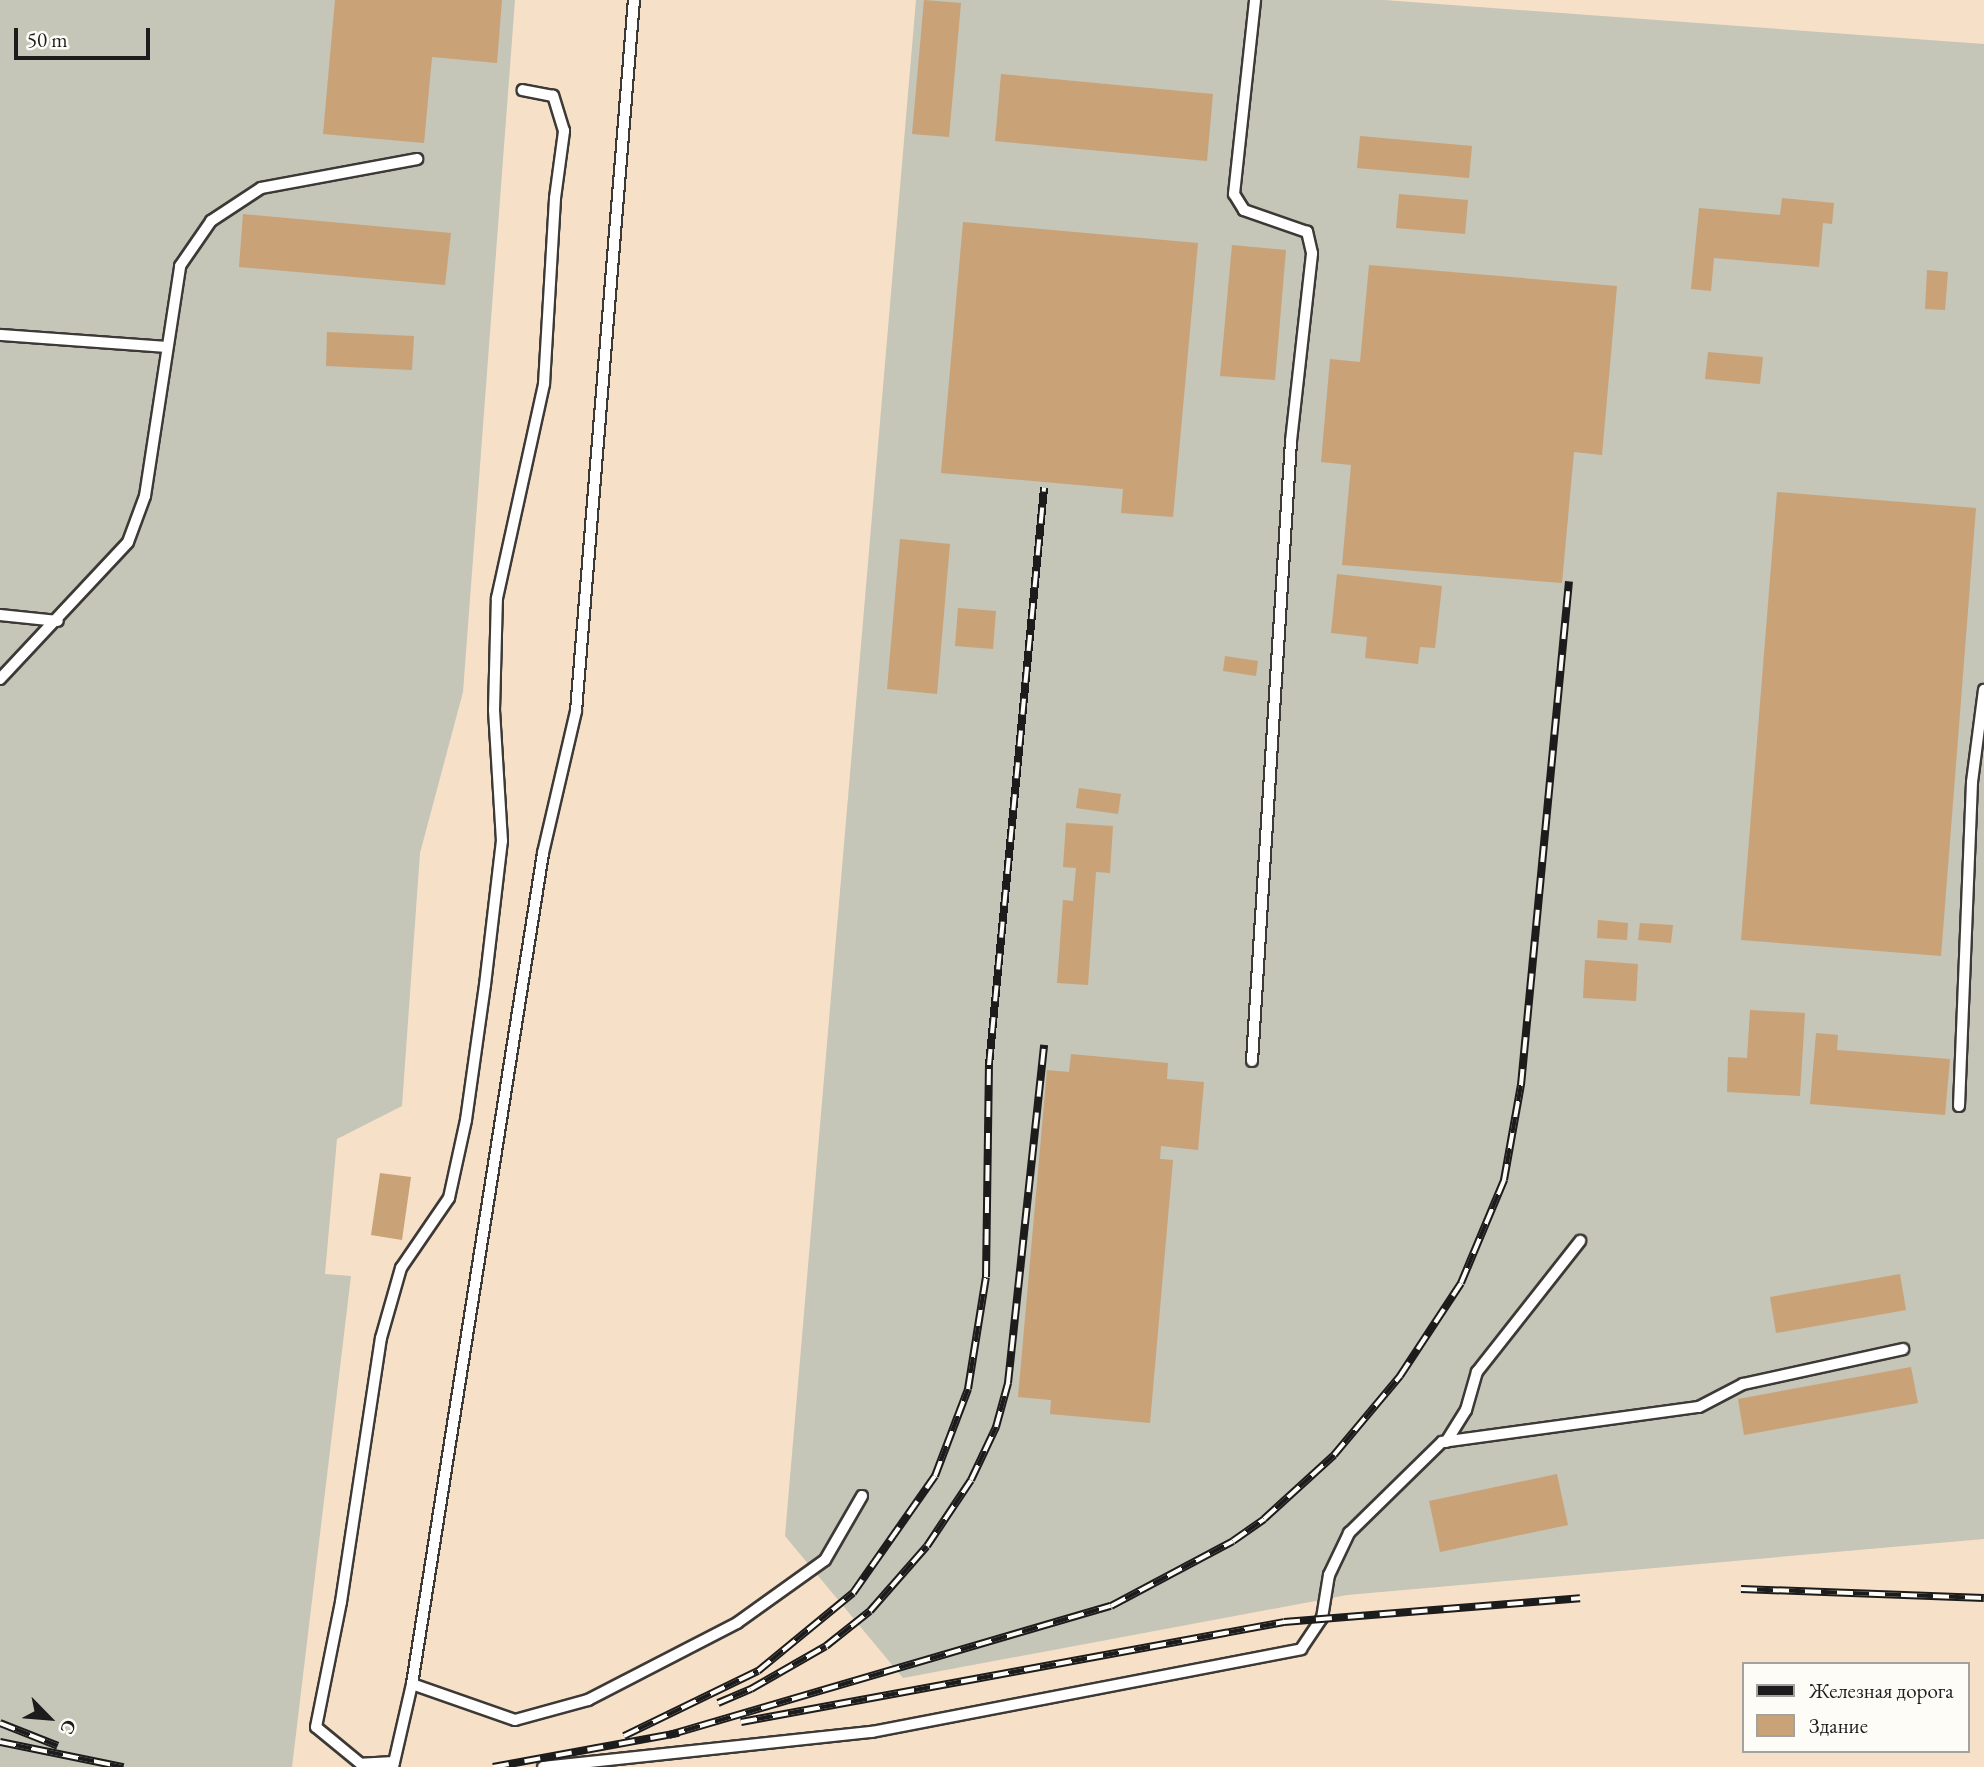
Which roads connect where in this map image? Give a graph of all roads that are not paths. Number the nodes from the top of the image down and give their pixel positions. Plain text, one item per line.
1 (634, 0) edge
2 (1255, 0) edge
3 (523, 90) dead end
4 (417, 159) dead end
5 (0, 335) edge
6 (166, 348) junction
7 (0, 615) edge
8 (58, 621) junction
9 (0, 680) edge
10 (1984, 690) edge
11 (1252, 1061) dead end
12 (1959, 1106) dead end
13 (1580, 1241) dead end
14 (1903, 1349) dead end
15 (1446, 1442) junction
16 (862, 1496) dead end
17 (412, 1684) junction
18 (360, 1765) edge
19 (394, 1765) edge
20 (543, 1767) edge

1 - 17 lane
2 - 11 lane
3 - 18 lane
4 - 6 lane
5 - 6 lane
6 - 8 lane
7 - 8 lane
8 - 9 lane
10 - 12 lane
13 - 15 lane
14 - 15 lane
15 - 20 lane
16 - 17 lane
17 - 19 lane
18 - 19 lane

